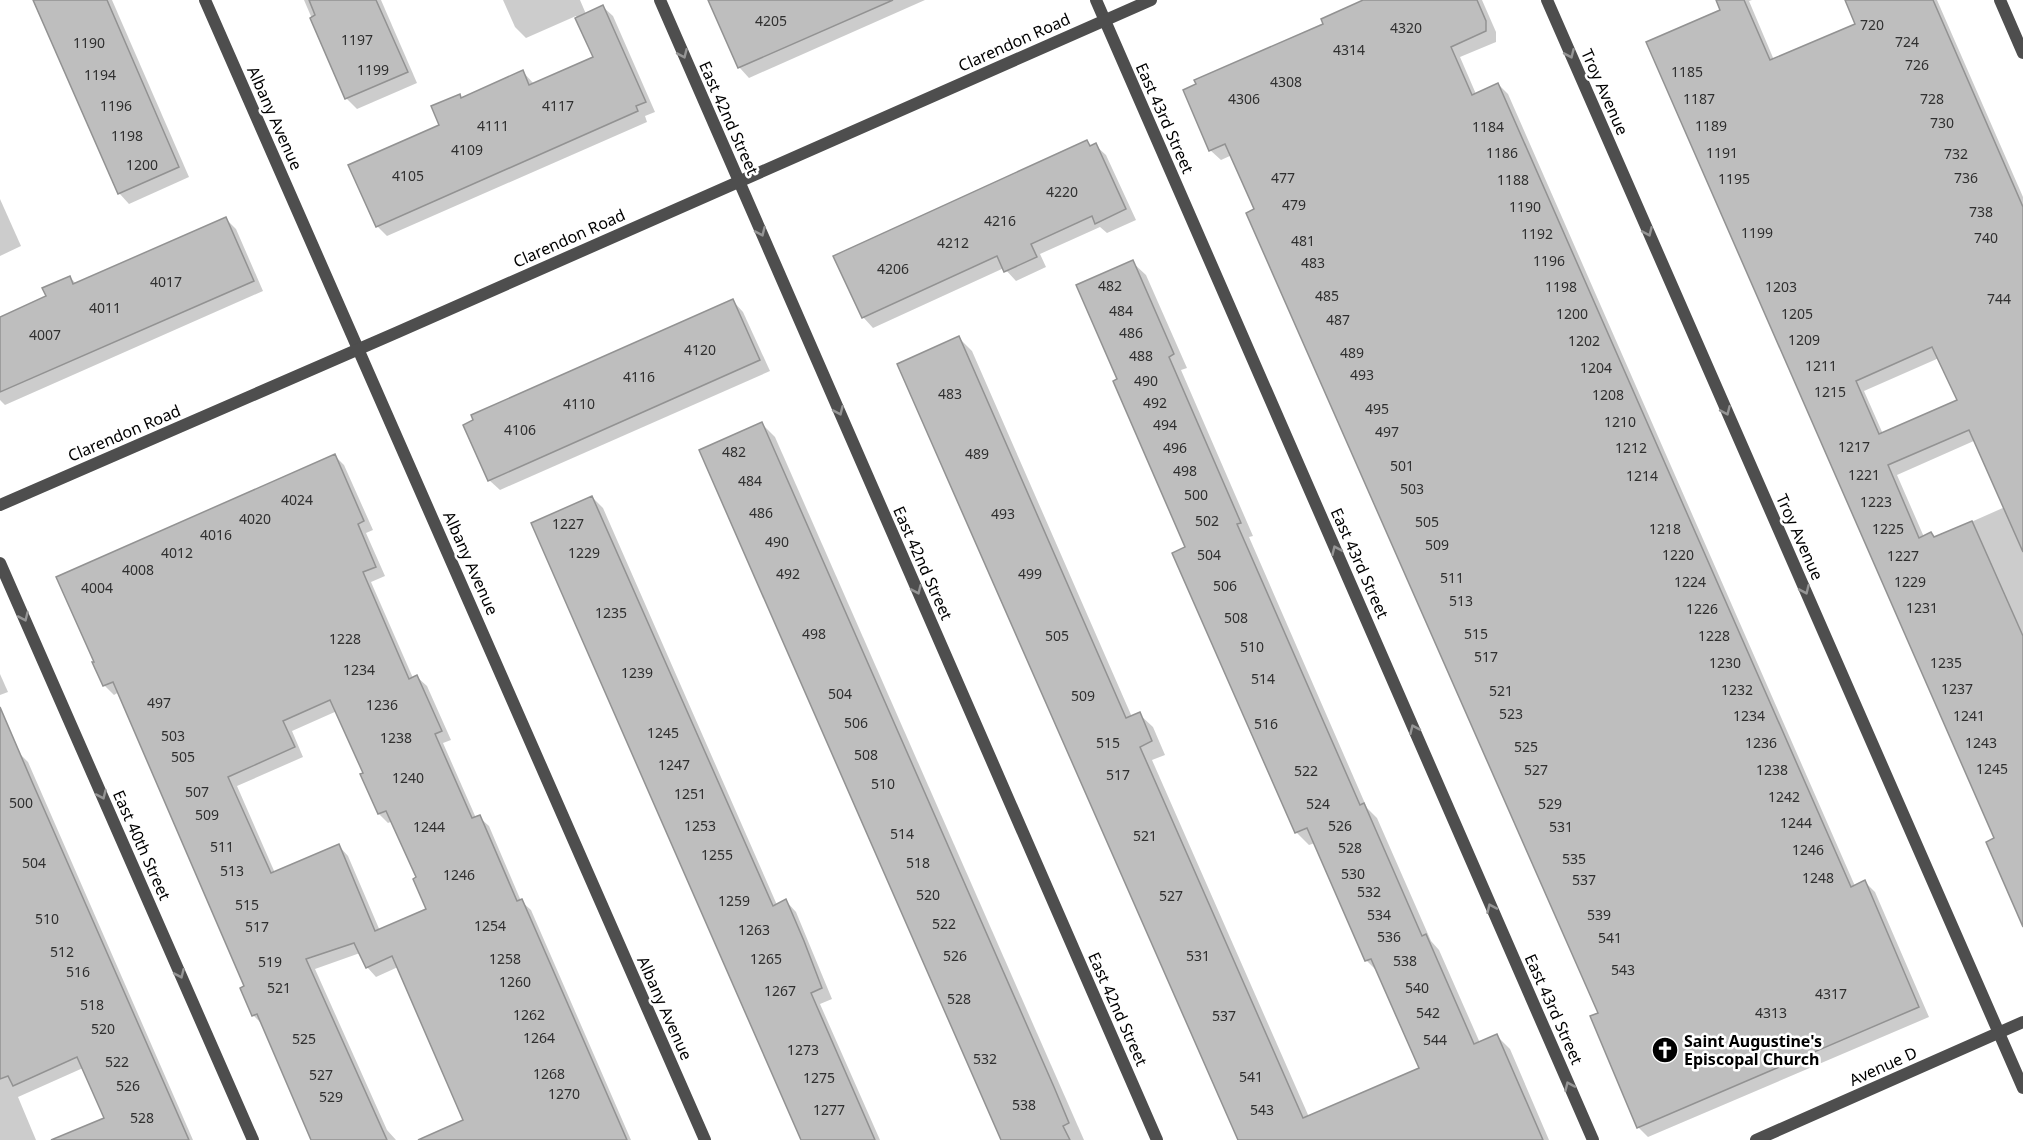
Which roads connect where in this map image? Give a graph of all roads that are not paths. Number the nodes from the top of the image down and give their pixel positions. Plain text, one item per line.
1 (205, 0) edge
2 (660, 0) edge
3 (1096, 0) edge
4 (1151, 0) edge
5 (1547, 0) edge
6 (2000, 0) edge
7 (1105, 20) junction
8 (2023, 53) edge
9 (739, 181) junction
10 (359, 349) junction
11 (0, 505) edge
12 (0, 563) edge
13 (2023, 1022) edge
14 (1999, 1033) junction
15 (2023, 1088) edge
16 (253, 1140) edge
17 (705, 1140) edge
18 (1157, 1140) edge
19 (1593, 1140) edge
20 (1756, 1140) edge

1 - 10 street, Albany Avenue
2 -> 9 street, East 42nd Street
3 - 7 street, East 43rd Street
4 - 7 street, Clarendon Road
5 -> 14 street, Troy Avenue
6 - 8 street
7 - 9 street, Clarendon Road
19 -> 7 street, East 43rd Street
9 - 10 street, Clarendon Road
9 -> 18 street, East 42nd Street
10 - 11 street, Clarendon Road
10 - 17 street, Albany Avenue
12 -> 16 street, East 40th Street
13 - 14 street, Avenue D
14 - 15 street, Troy Avenue
14 - 20 street, Avenue D

